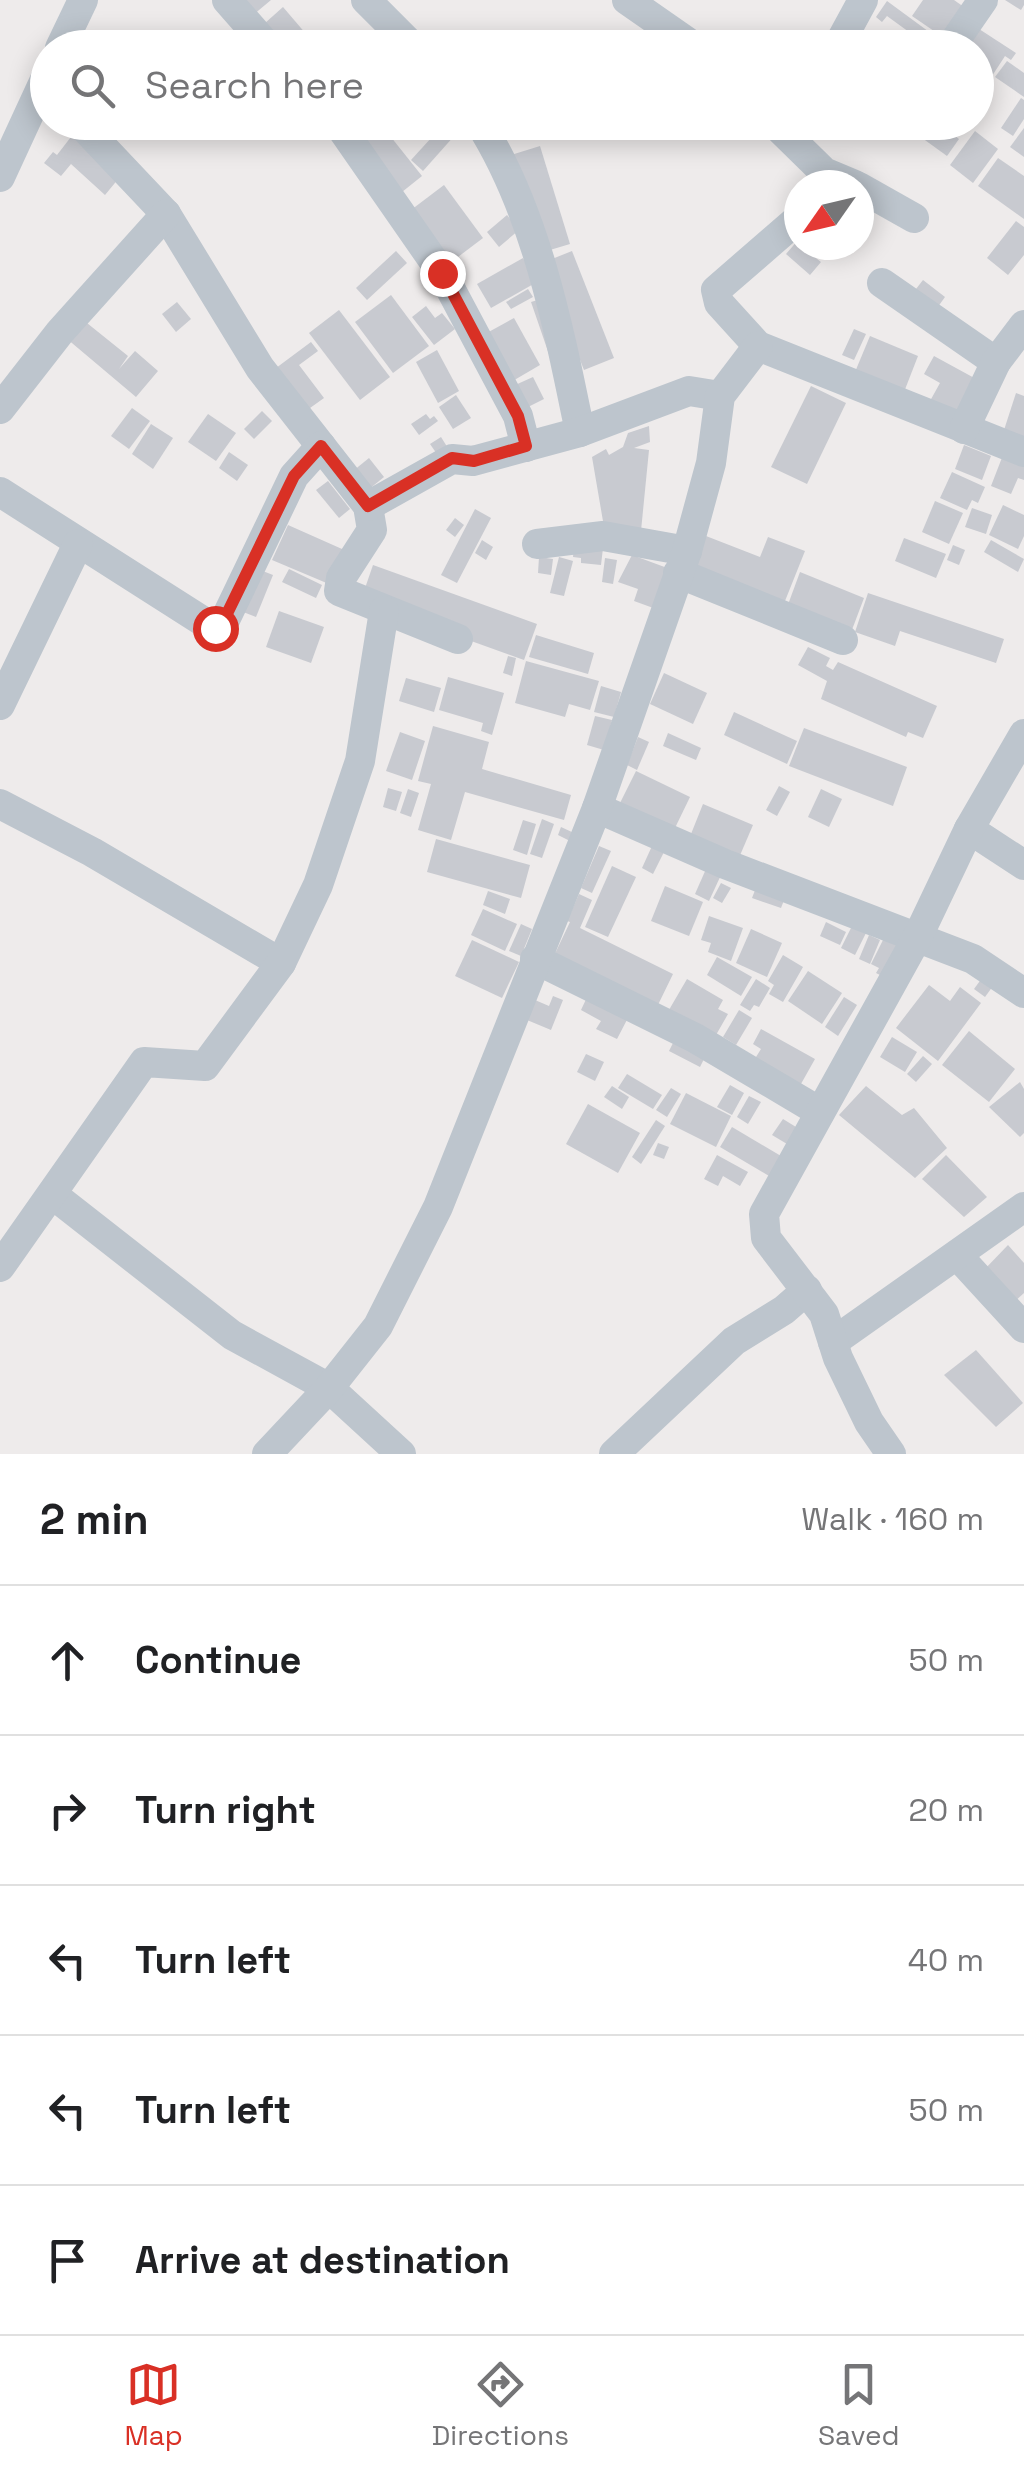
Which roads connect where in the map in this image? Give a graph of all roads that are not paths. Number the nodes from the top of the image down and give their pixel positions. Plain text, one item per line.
1 (83, 0) edge
2 (227, 0) edge
3 (366, 0) edge
4 (628, 0) edge
5 (863, 0) edge
6 (983, 0) edge
7 (69, 30) edge
8 (253, 30) edge
9 (396, 30) edge
10 (670, 30) edge
11 (847, 30) edge
12 (962, 30) edge
13 (30, 115) edge
14 (97, 140) edge
15 (350, 140) edge
16 (490, 140) edge
17 (796, 140) edge
18 (822, 170) edge
19 (0, 177) edge
20 (874, 197) edge
21 (166, 214) junction
22 (914, 218) dead end
23 (784, 231) edge
24 (882, 283) dead end
25 (1024, 325) edge
26 (758, 346) junction
27 (996, 362) junction
28 (720, 396) junction
29 (0, 410) edge
30 (964, 429) junction
31 (580, 432) junction
32 (321, 446) junction
33 (526, 446) junction
34 (1024, 452) edge
35 (0, 492) edge
36 (368, 506) junction
37 (78, 544) junction
38 (537, 544) dead end
39 (683, 562) junction
40 (384, 611) junction
41 (458, 639) dead end
42 (844, 640) dead end
43 (0, 705) edge
44 (1024, 734) edge
45 (0, 804) edge
46 (596, 808) junction
47 (969, 828) junction
48 (1024, 864) edge
49 (918, 936) junction
50 (534, 959) junction
51 (281, 963) junction
52 (1024, 993) edge
53 (820, 1112) junction
54 (52, 1194) junction
55 (1024, 1207) edge
56 (957, 1256) junction
57 (0, 1267) edge
58 (807, 1290) junction
59 (1024, 1328) edge
60 (833, 1342) junction
61 (329, 1388) junction
62 (267, 1454) edge
63 (401, 1454) edge
64 (614, 1454) edge
65 (892, 1454) edge

1 - 7 street
2 - 8 street
3 - 9 street
4 - 10 street
5 - 11 street
6 - 12 street
13 - 19 street
14 - 21 street
15 - 33 street
16 - 31 street
17 - 18 street
20 - 22 street
21 - 29 street
21 - 32 street
23 - 26 street
24 - 27 street
25 - 27 street
26 - 28 street
26 - 30 street
27 - 30 street
28 - 31 street
28 - 39 street
30 - 34 street
31 - 33 street
32 - 36 street
32 - 37 street
33 - 36 street
35 - 37 street
36 - 40 street
37 - 43 street
38 - 39 street
39 - 42 street
39 - 46 street
40 - 41 street
40 - 51 street
44 - 47 street
45 - 51 street
46 - 49 street
46 - 50 street
47 - 48 street
47 - 49 street
49 - 52 street
49 - 53 street
50 - 53 street
50 - 61 street
51 - 54 street
53 - 58 street
54 - 57 street
54 - 61 street
55 - 56 street
56 - 59 street
56 - 60 street
58 - 60 street
58 - 64 street
60 - 65 street
61 - 62 street
61 - 63 street

